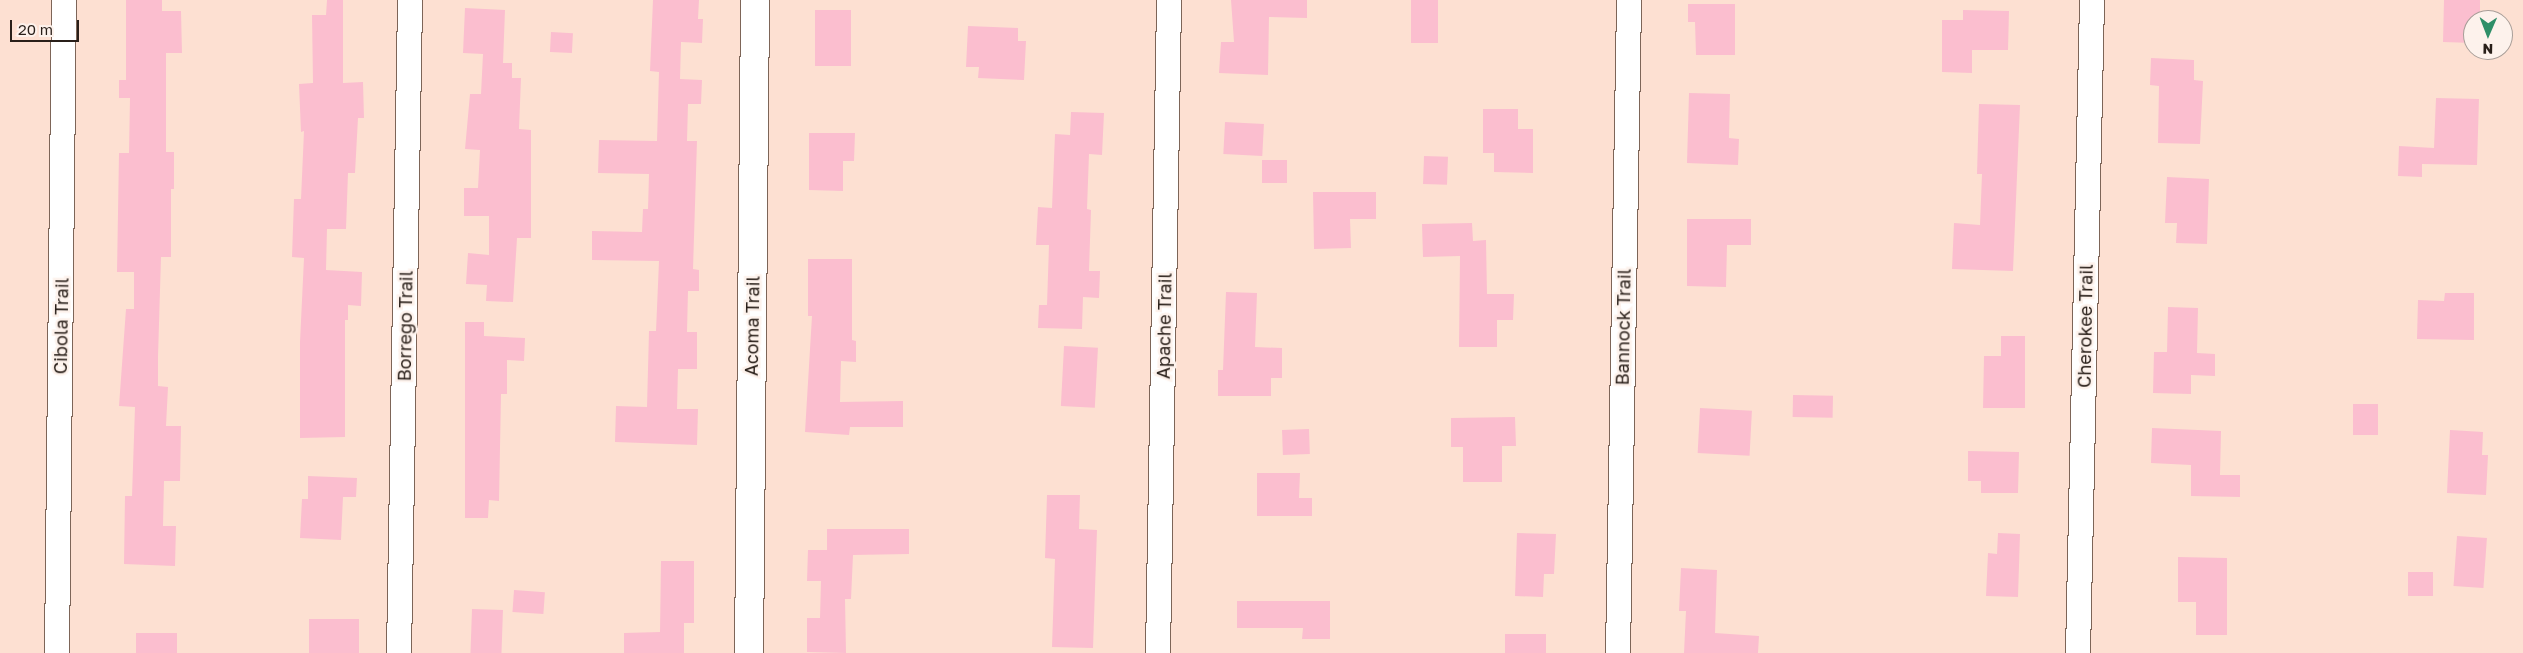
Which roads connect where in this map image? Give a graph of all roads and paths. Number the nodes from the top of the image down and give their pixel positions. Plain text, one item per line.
1 (64, 0) edge
2 (410, 0) edge
3 (755, 0) edge
4 (1169, 0) edge
5 (1629, 0) edge
6 (2092, 0) edge
7 (57, 653) edge
8 (399, 653) edge
9 (749, 653) edge
10 (1158, 653) edge
11 (1618, 653) edge
12 (2078, 653) edge

1 - 7 street, Cibola Trail
2 - 8 street, Borrego Trail
3 - 9 street, Acoma Trail
4 - 10 street, Apache Trail
5 - 11 street, Bannock Trail
6 - 12 street, Cherokee Trail

